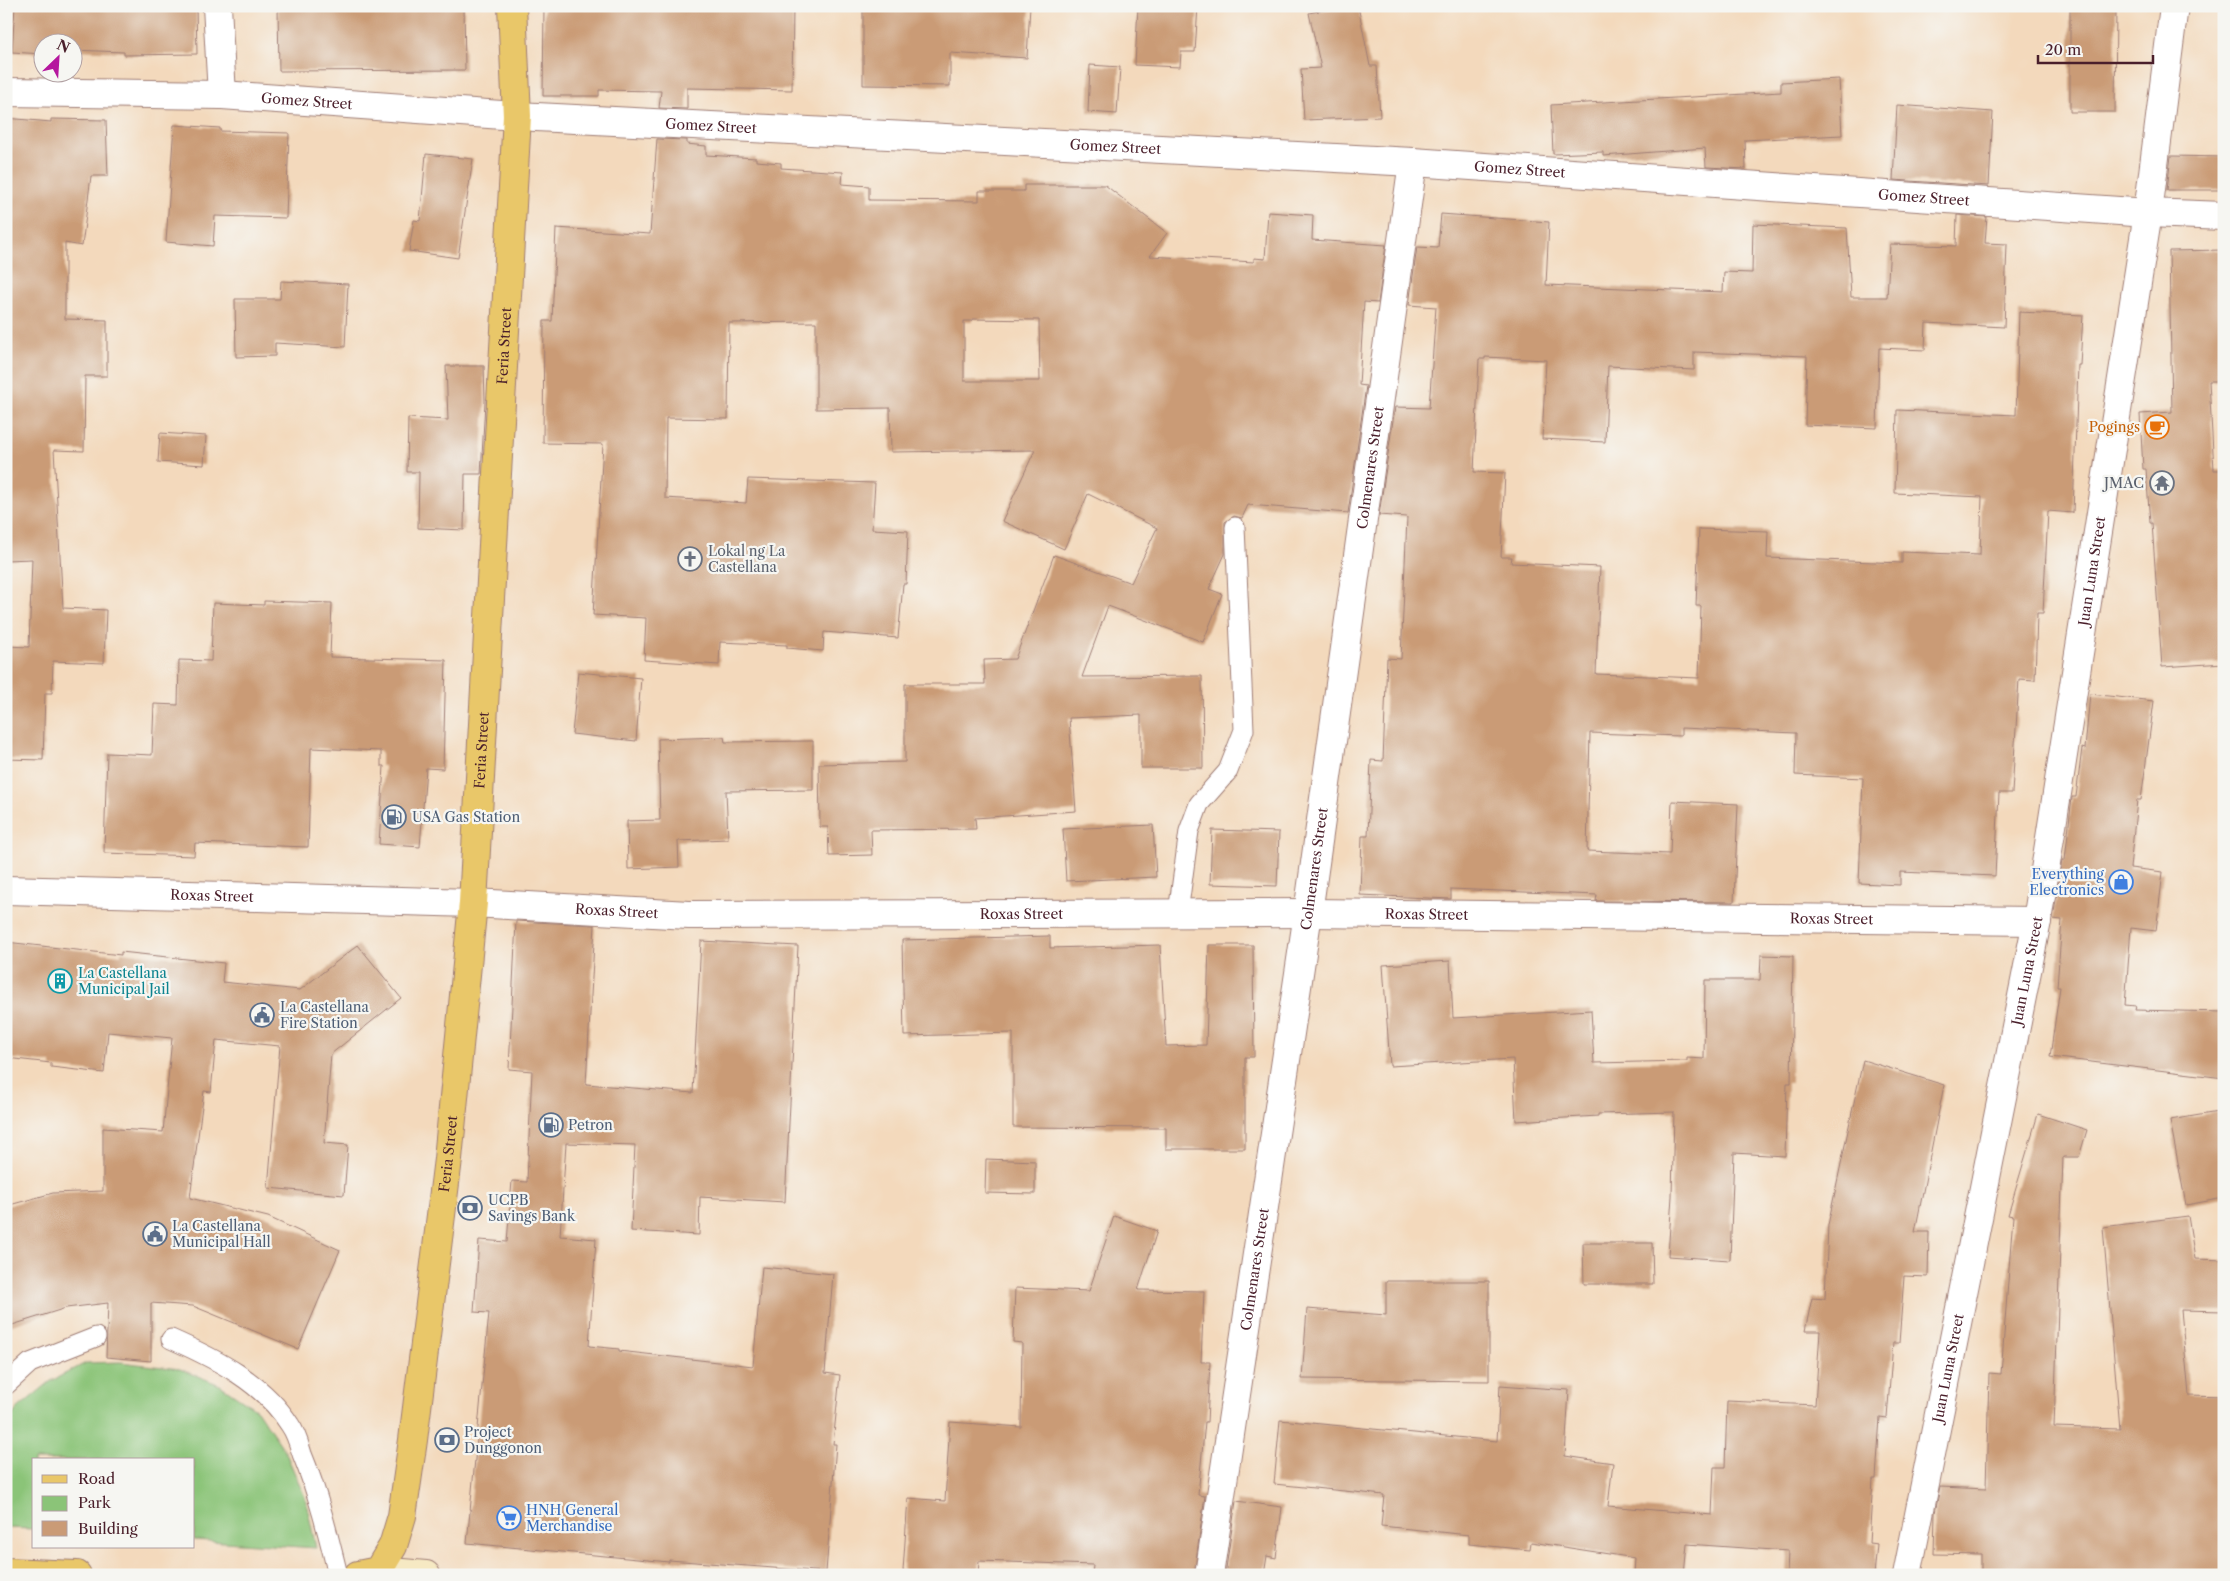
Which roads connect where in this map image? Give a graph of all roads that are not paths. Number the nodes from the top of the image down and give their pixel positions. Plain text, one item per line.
1 (217, 6) edge
2 (512, 6) edge
3 (2174, 6) edge
4 (6, 92) edge
5 (222, 95) junction
6 (517, 116) junction
7 (1413, 162) junction
8 (2148, 213) junction
9 (2224, 216) edge
10 (1235, 527) dead end
11 (6, 890) edge
12 (473, 903) junction
13 (1178, 913) junction
14 (1308, 913) junction
15 (2037, 921) junction
16 (96, 1337) dead end
17 (171, 1339) dead end
18 (6, 1385) edge
19 (6, 1572) edge
20 (371, 1573) edge
21 (77, 1575) edge
22 (338, 1575) edge
23 (426, 1575) edge
24 (1209, 1575) edge
25 (1907, 1575) edge

1 - 5 street
2 - 6 main road, Feria Street
3 - 8 street, Juan Luna Street
4 - 5 street, Gomez Street
5 - 6 street, Gomez Street
6 - 7 street, Gomez Street
6 - 12 main road, Feria Street
7 - 8 street, Gomez Street
7 - 14 street, Colmenares Street
8 - 9 street, Gomez Street
8 - 15 street, Juan Luna Street
10 - 13 lane
11 - 12 street, Roxas Street
12 - 13 street, Roxas Street
12 - 20 main road, Feria Street
13 - 14 street, Roxas Street
14 - 15 street, Roxas Street
14 - 24 street, Colmenares Street
15 - 25 street, Juan Luna Street
16 - 18 lane
17 - 22 lane
19 - 21 main road
20 - 23 street

